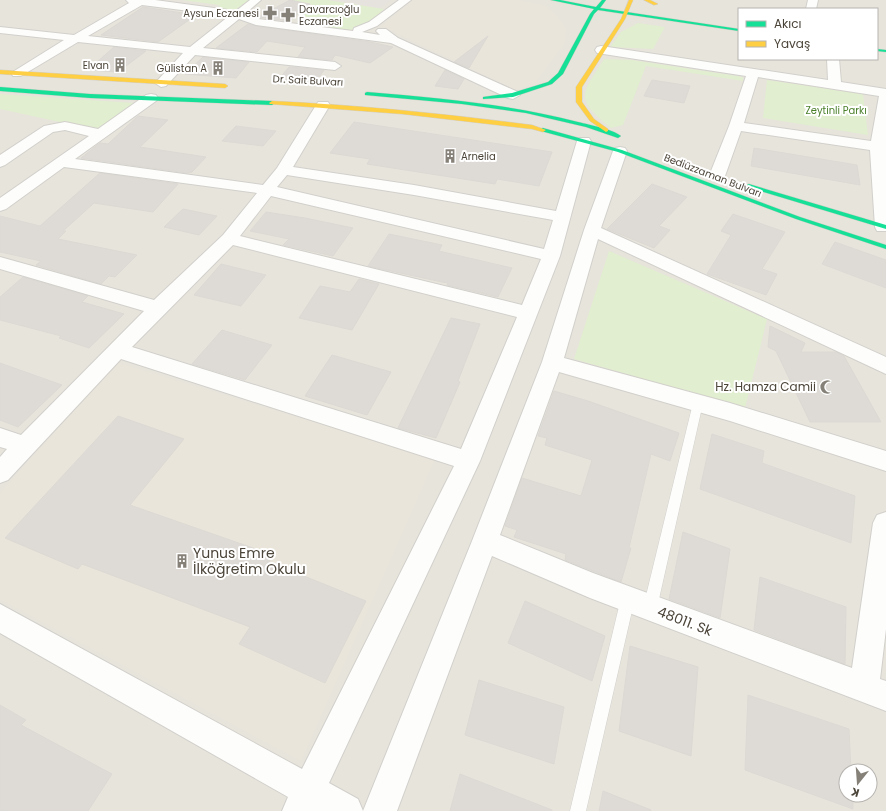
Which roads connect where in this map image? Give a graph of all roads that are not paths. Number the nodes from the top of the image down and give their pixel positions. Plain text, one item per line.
1 (256, 0) edge
2 (406, 0) edge
3 (553, 0) edge
4 (604, 0) edge
5 (630, 0) edge
6 (646, 0) edge
7 (135, 1) edge
8 (576, 5) junction
9 (596, 9) junction
10 (238, 14) junction
11 (626, 14) junction
12 (652, 18) junction
13 (588, 21) junction
14 (373, 24) junction
15 (618, 26) junction
16 (0, 30) edge
17 (738, 30) edge
18 (337, 32) junction
19 (79, 39) junction
20 (394, 40) junction
21 (601, 50) junction
22 (192, 51) junction
23 (833, 60) edge
24 (334, 66) dead end
25 (0, 72) edge
26 (753, 72) junction
27 (17, 73) junction
28 (121, 80) junction
29 (161, 83) junction
30 (835, 85) junction
31 (232, 87) dead end
32 (0, 89) edge
33 (358, 94) dead end
34 (886, 94) edge
35 (513, 95) junction
36 (94, 96) junction
37 (151, 98) junction
38 (439, 99) junction
39 (323, 105) junction
40 (736, 126) junction
41 (99, 134) junction
42 (584, 141) junction
43 (619, 141) junction
44 (881, 147) edge
45 (0, 162) edge
46 (60, 162) junction
47 (283, 170) junction
48 (717, 176) dead end
49 (740, 183) dead end
50 (268, 190) junction
51 (0, 206) edge
52 (562, 217) junction
53 (885, 227) edge
54 (592, 230) junction
55 (229, 239) junction
56 (886, 247) edge
57 (551, 256) junction
58 (0, 263) edge
59 (158, 308) junction
60 (529, 313) junction
61 (117, 350) junction
62 (552, 362) junction
63 (886, 366) edge
64 (698, 403) junction
65 (0, 437) edge
66 (25, 446) junction
67 (468, 461) junction
68 (886, 461) edge
69 (0, 473) edge
70 (886, 523) edge
71 (486, 541) junction
72 (883, 570) edge
73 (639, 603) junction
74 (0, 618) edge
75 (875, 691) edge
76 (304, 800) edge
77 (346, 811) edge
78 (380, 811) edge
79 (578, 811) edge

1 - 10 street
2 - 14 street
3 - 8 main road
4 - 9 main road
5 - 6 main road
5 - 11 main road
7 - 10 street
7 - 19 street
8 - 9 main road
8 - 13 main road
9 - 11 main road
9 - 13 main road
10 - 18 street
10 - 22 street
11 - 12 main road
11 - 15 main road
12 - 15 main road
12 - 17 main road
13 - 35 main road
14 - 18 street
14 - 20 street
15 - 21 main road
16 - 19 street
18 - 20 street
19 - 22 street
19 - 27 street
20 - 35 street
21 - 26 street
21 - 43 main road
22 - 24 street
22 - 29 street
23 - 30 street
25 - 27 main road
26 - 30 street
26 - 40 street
27 - 28 main road
28 - 29 main road
28 - 36 main road
29 - 31 main road
30 - 34 street
32 - 36 main road
33 - 38 main road, Dr. Sait Bulvarı
34 - 44 street
35 - 38 main road
36 - 37 main road
37 - 39 main road
37 - 41 street
38 - 43 main road, Dr. Sait Bulvarı
39 - 42 main road, Bediüzzaman Bulvarı
39 - 47 street
40 - 44 street
40 - 48 street
41 - 45 street
41 - 46 street
42 - 43 main road, Bediüzzaman Bulvarı
42 - 52 street
43 - 54 street
43 - 56 main road, Bediüzzaman Bulvarı
44 - 53 street
46 - 50 street
46 - 51 street
47 - 50 street
47 - 52 street
49 - 53 main road, Bediüzzaman Bulvarı
50 - 55 street
50 - 57 street
52 - 57 street
54 - 62 street
54 - 63 street
55 - 59 street
55 - 60 street
57 - 60 street
58 - 59 street
59 - 61 street
60 - 67 street
61 - 66 street
61 - 67 street
62 - 64 street
62 - 71 street
64 - 68 street
64 - 73 lane
65 - 66 street
66 - 69 street
67 - 76 street
70 - 72 street
71 - 73 street, 48011. Sk
71 - 78 street
72 - 75 street
73 - 75 street, 48011. Sk
73 - 79 lane
74 - 76 street
76 - 77 street

